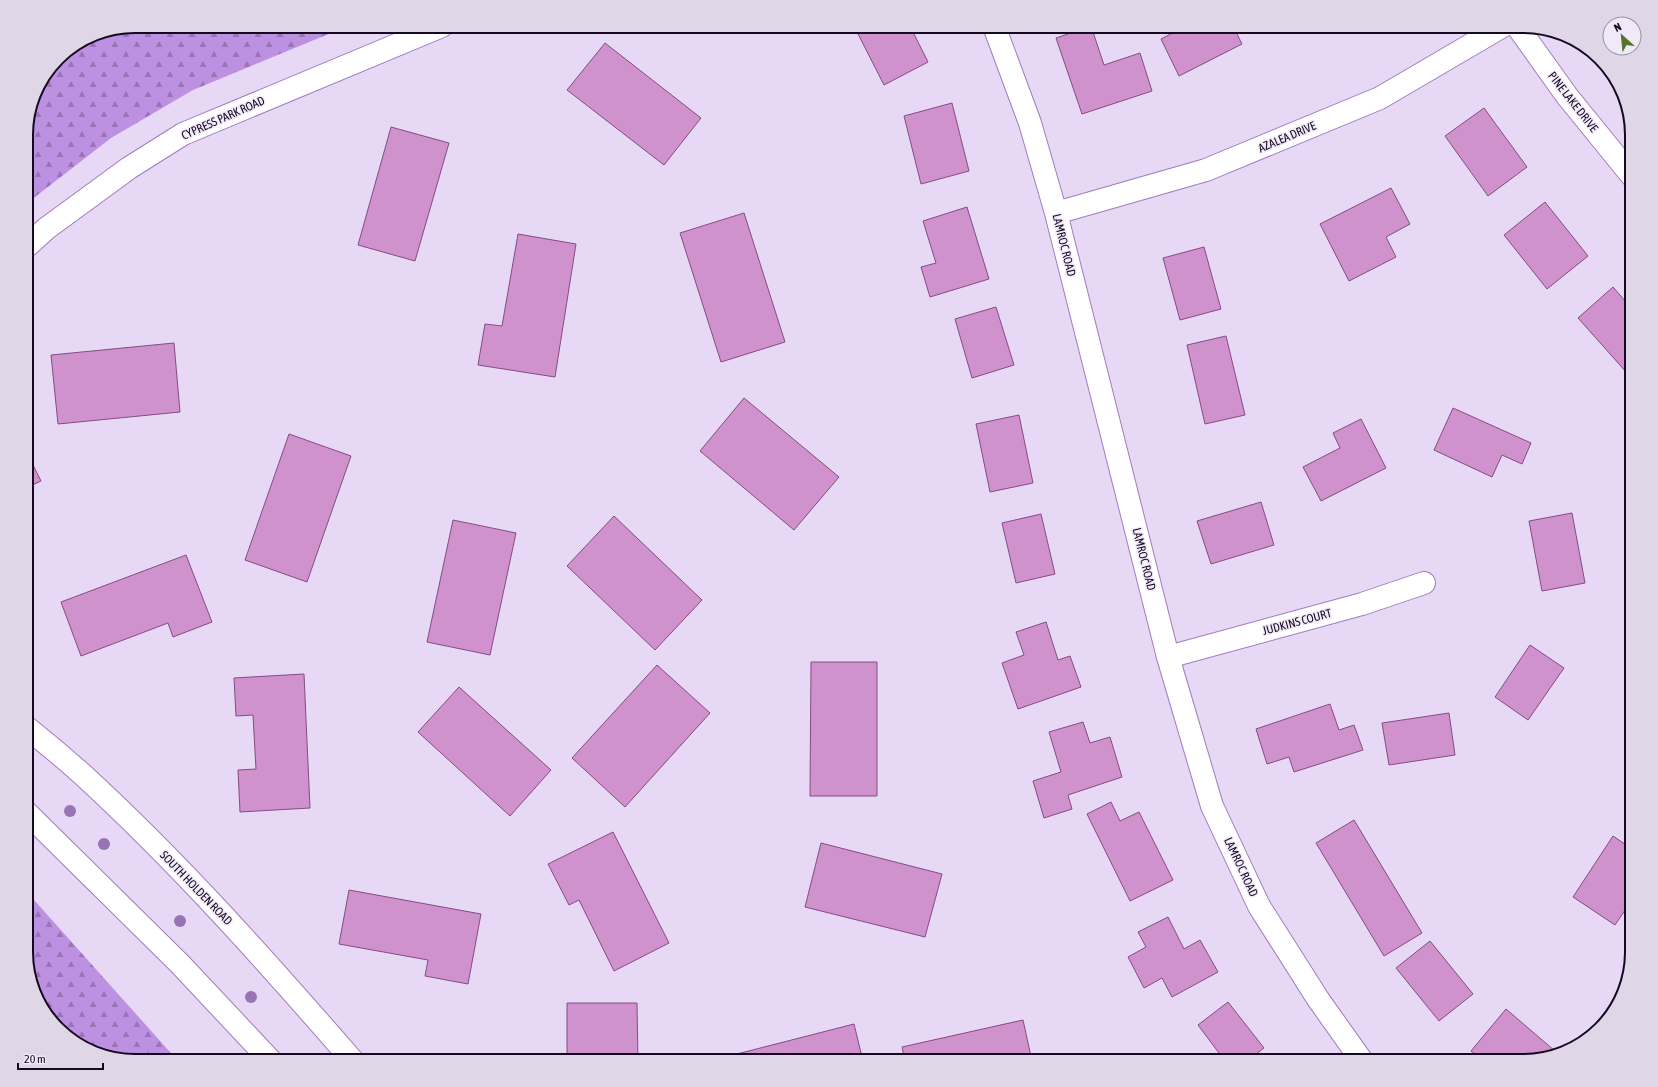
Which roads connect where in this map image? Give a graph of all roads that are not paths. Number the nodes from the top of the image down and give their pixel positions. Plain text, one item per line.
1 (425, 33) edge
2 (997, 33) edge
3 (1491, 33) edge
4 (1522, 33) edge
5 (1625, 167) edge
6 (1056, 213) junction
7 (33, 241) edge
8 (1424, 583) dead end
9 (1168, 657) junction
10 (33, 733) edge
11 (33, 819) edge
12 (264, 1054) edge
13 (347, 1054) edge
14 (1357, 1054) edge

1 - 7 street, CYPRESS PARK ROAD
2 - 6 street, LAMROC ROAD
3 - 6 street, AZALEA DRIVE
4 - 5 street, PINE LAKE DRIVE
6 - 9 street, LAMROC ROAD
8 - 9 street, JUDKINS COURT
9 - 14 street, LAMROC ROAD
10 - 13 street, SOUTH HOLDEN ROAD
11 - 12 street

